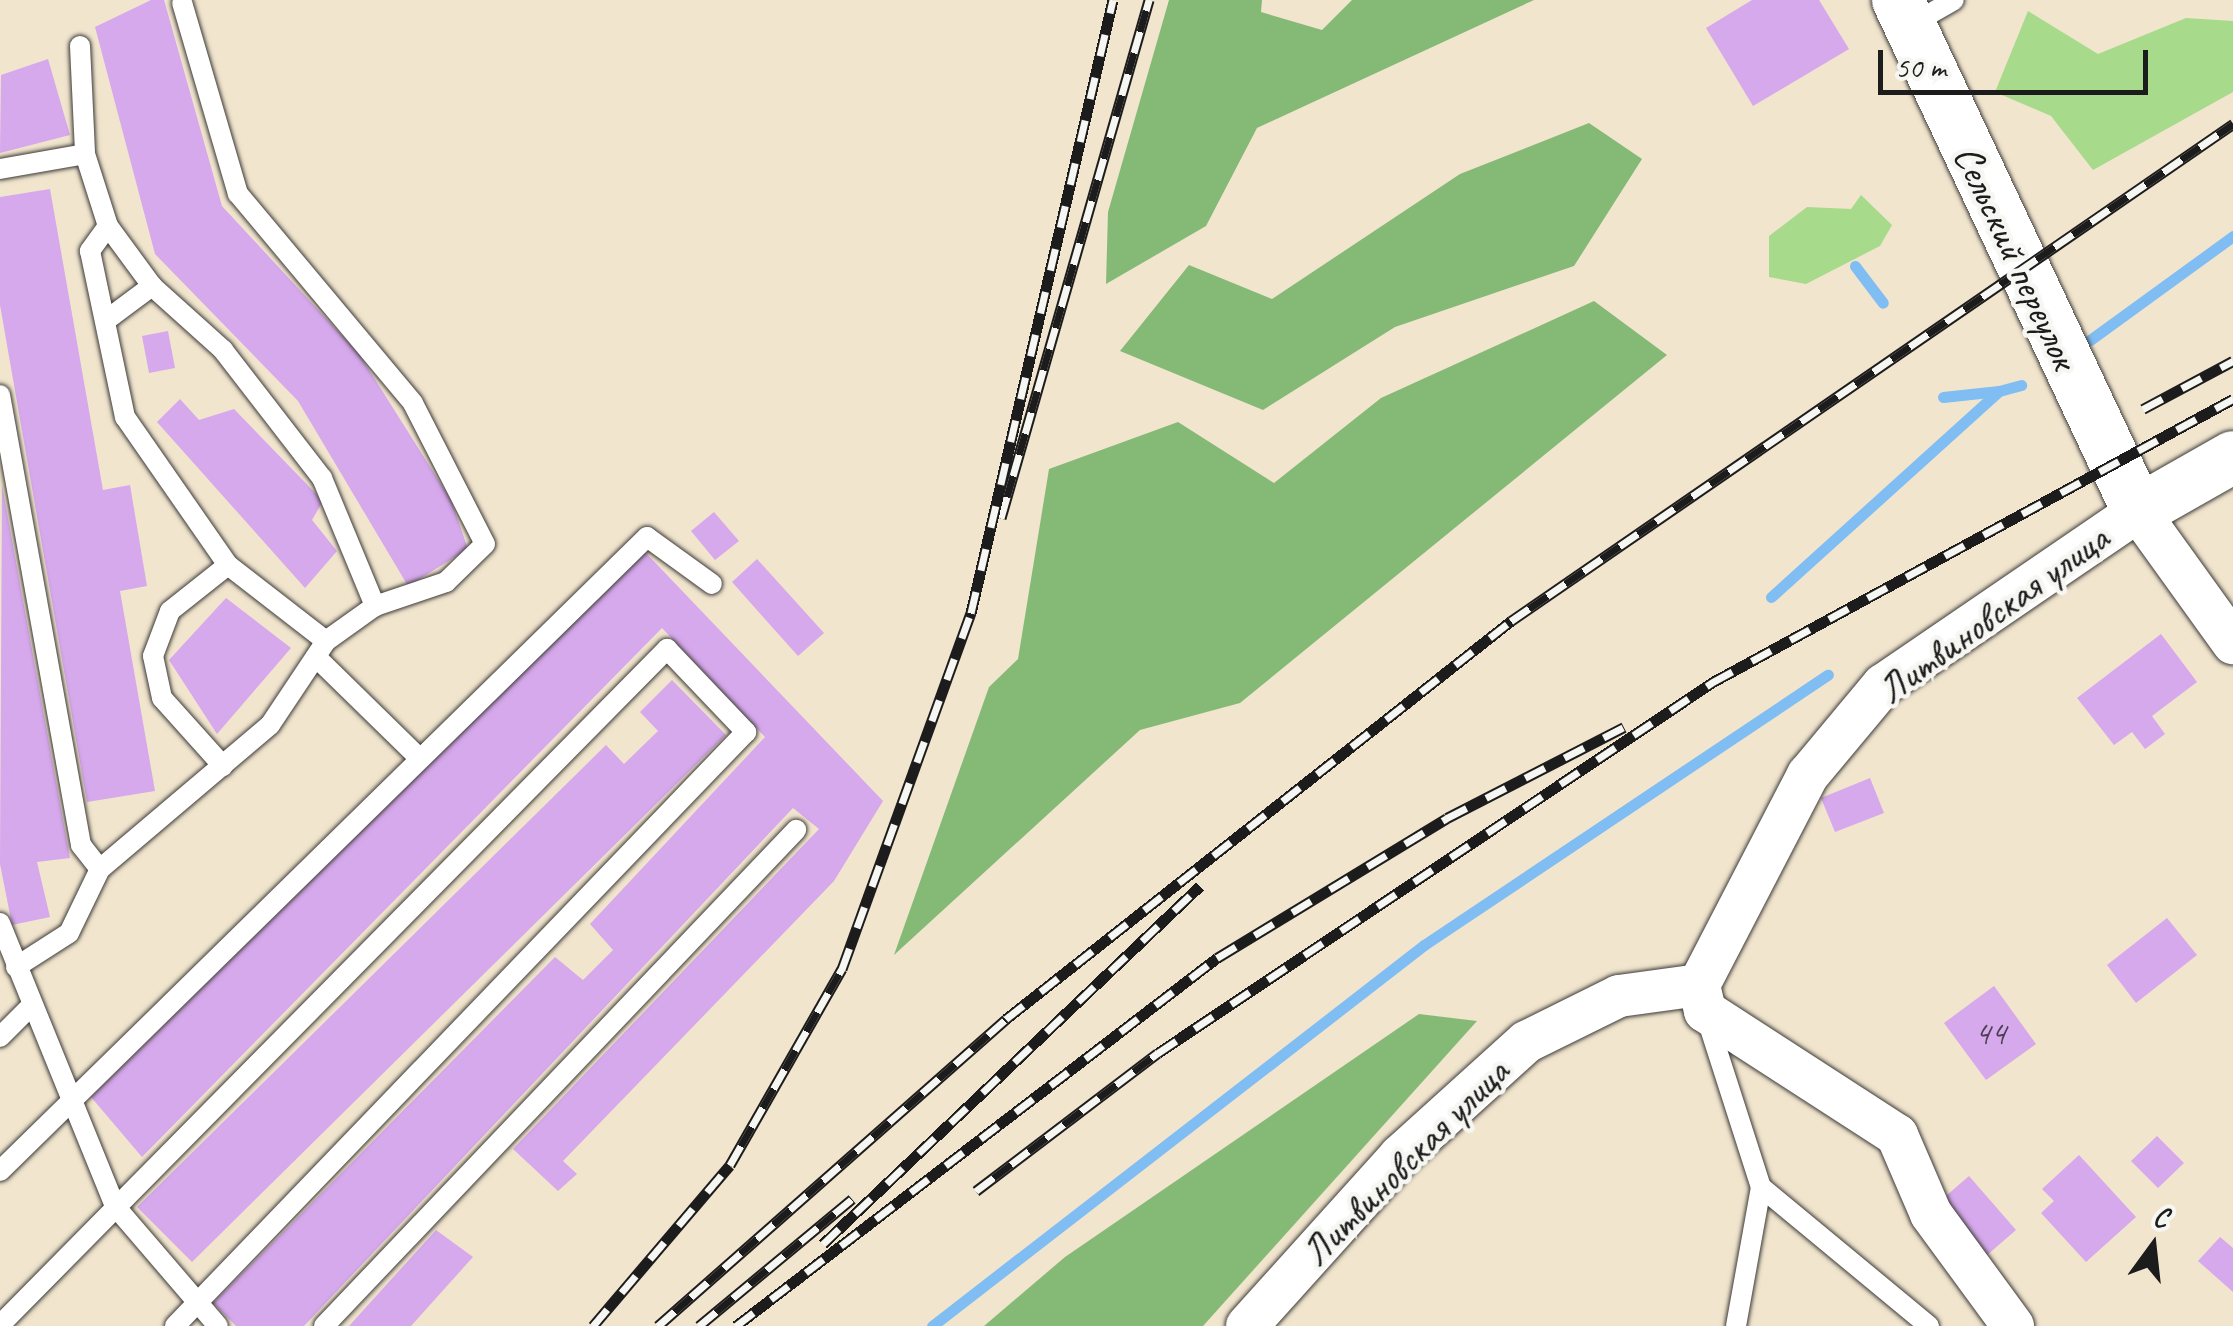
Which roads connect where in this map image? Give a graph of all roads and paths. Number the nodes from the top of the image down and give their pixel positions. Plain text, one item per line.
1 (182, 3) dead end
2 (1921, 8) edge
3 (80, 46) dead end
4 (85, 154) junction
5 (0, 169) edge
6 (108, 226) junction
7 (152, 286) junction
8 (109, 318) junction
9 (0, 394) edge
10 (2233, 457) edge
11 (2138, 511) junction
12 (228, 565) junction
13 (712, 584) dead end
14 (376, 606) junction
15 (2233, 644) edge
16 (321, 649) junction
17 (416, 755) junction
18 (223, 766) junction
19 (796, 830) dead end
20 (100, 869) junction
21 (0, 923) edge
22 (16, 967) junction
23 (1702, 998) junction
24 (28, 1009) junction
25 (0, 1037) edge
26 (68, 1101) junction
27 (0, 1170) edge
28 (1761, 1187) junction
29 (115, 1206) junction
30 (197, 1304) junction
31 (0, 1325) edge
32 (175, 1326) edge
33 (218, 1326) edge
34 (324, 1326) edge
35 (1247, 1326) edge
36 (1736, 1326) edge
37 (1929, 1326) edge
38 (2013, 1326) edge

1 - 14 lane
2 - 11 street, Сельский переулок
3 - 4 lane
4 - 5 lane
4 - 6 lane
6 - 7 lane
6 - 8 lane
7 - 8 lane
7 - 14 lane
8 - 12 lane
9 - 20 lane
10 - 11 street, Литвиновская улица
11 - 15 street
11 - 23 street, Литвиновская улица
12 - 16 lane
12 - 18 lane
13 - 17 lane
14 - 16 lane
16 - 17 lane
16 - 18 lane
17 - 26 lane
18 - 20 lane
19 - 34 lane
20 - 22 lane
21 - 22 lane
22 - 24 lane
23 - 28 lane
23 - 35 street, Литвиновская улица
23 - 38 street
24 - 25 lane
24 - 26 lane
26 - 27 lane
26 - 29 lane
28 - 36 lane
28 - 37 lane
29 - 30 lane
29 - 30 lane
29 - 31 lane
30 - 32 lane
30 - 33 lane

